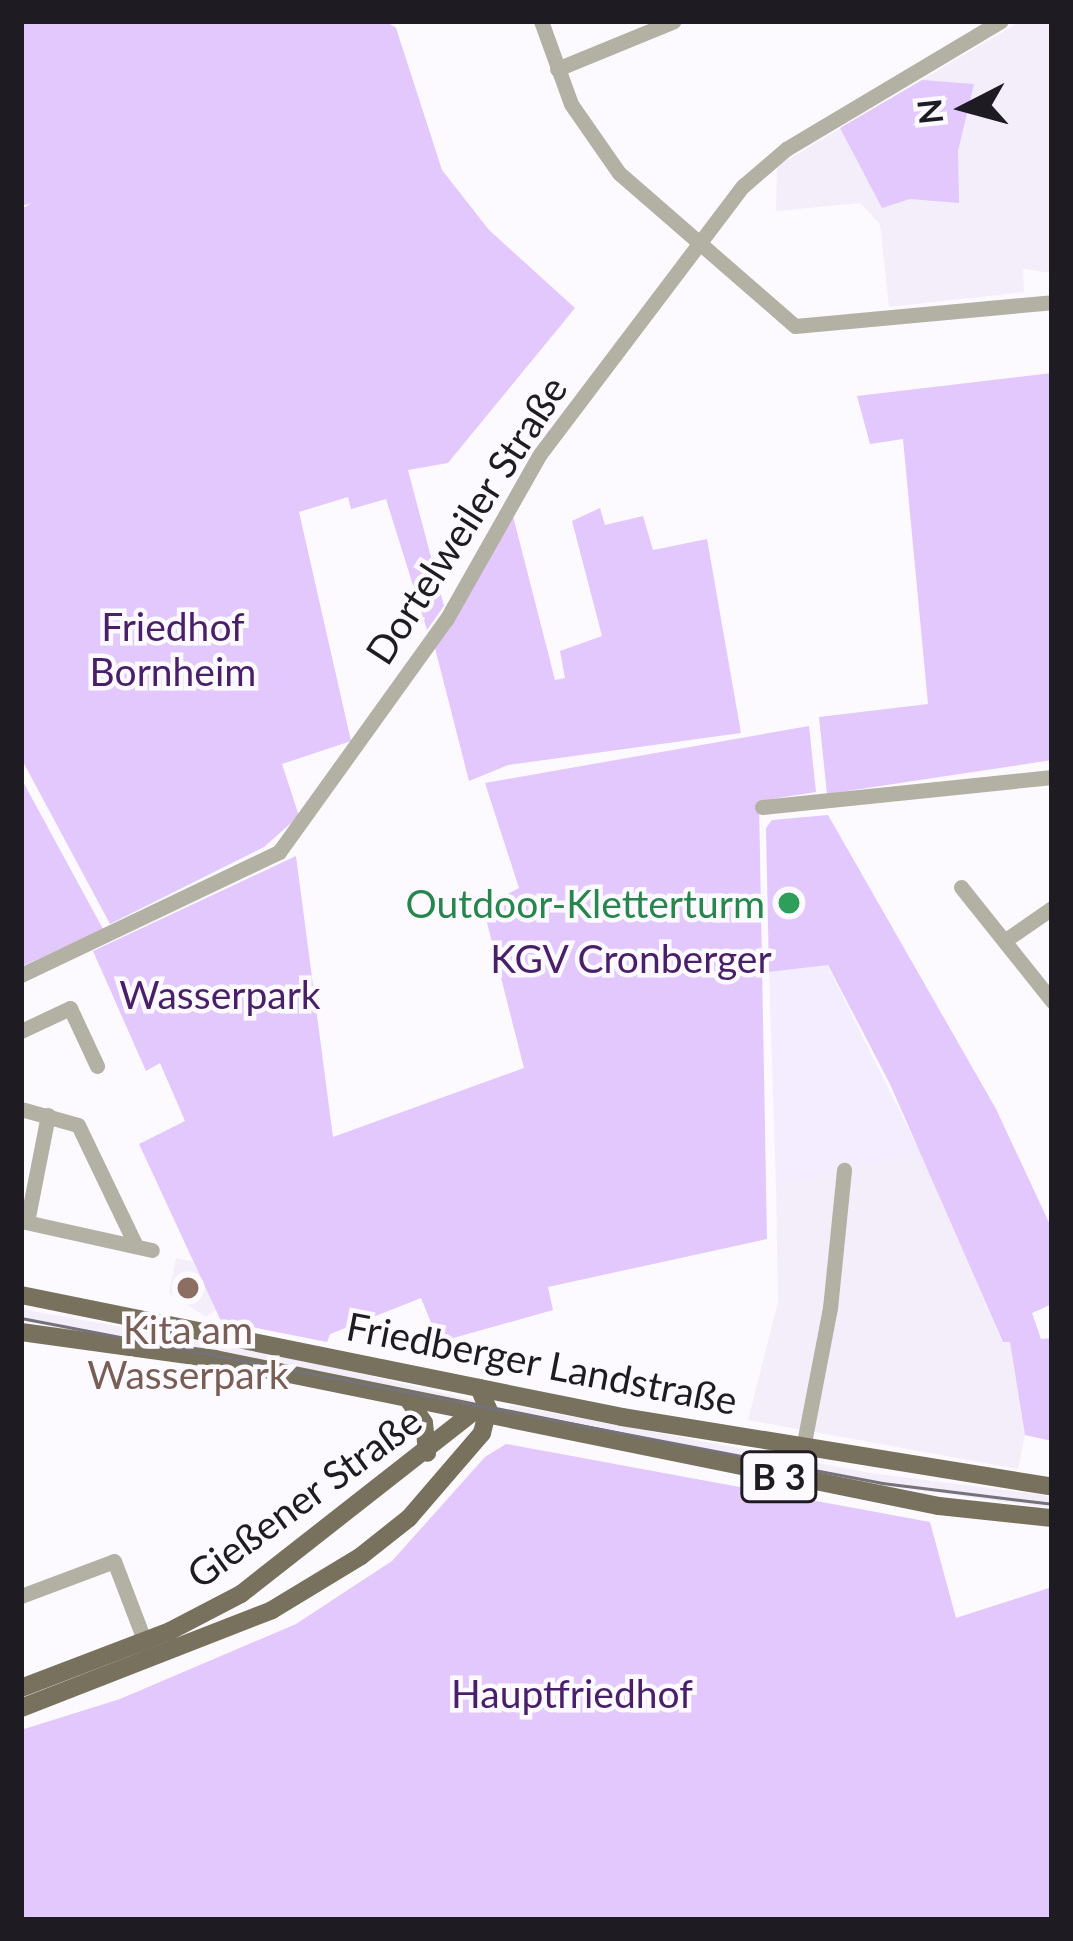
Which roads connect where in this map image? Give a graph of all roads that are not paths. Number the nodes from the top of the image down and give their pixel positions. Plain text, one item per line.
1 (541, 21) edge
2 (674, 21) edge
3 (1001, 21) edge
4 (557, 69) junction
5 (701, 241) junction
6 (1052, 302) edge
7 (1052, 777) edge
8 (762, 807) dead end
9 (961, 887) dead end
10 (1052, 908) edge
11 (1007, 939) junction
12 (21, 975) edge
13 (1052, 1001) edge
14 (21, 1031) edge
15 (98, 1066) dead end
16 (21, 1109) edge
17 (49, 1114) junction
18 (844, 1170) dead end
19 (24, 1221) edge
20 (21, 1295) edge
21 (21, 1331) edge
22 (515, 1393) joint
23 (410, 1402) junction
24 (481, 1407) junction
25 (508, 1424) junction
26 (475, 1441) junction
27 (803, 1448) junction
28 (427, 1453) junction
29 (1052, 1487) edge
30 (1052, 1519) edge
31 (336, 1521) junction
32 (361, 1556) junction
33 (284, 1560) junction
34 (305, 1593) junction
35 (21, 1595) edge
36 (148, 1650) junction
37 (21, 1688) edge
38 (21, 1708) edge

1 - 4 street
2 - 4 street
3 - 5 street, Dortelweiler Straße
4 - 5 street
5 - 6 street
5 - 12 street, Dortelweiler Straße
7 - 8 street
9 - 11 street
10 - 11 street
11 - 13 street
14 - 15 street
16 - 17 street
17 - 19 street
17 - 19 street
18 - 27 street
20 - 24 main road, Friedberger Landstraße / B 3
21 - 23 main road, Friedberger Landstraße / B 3
22 - 24 main road, Gießener Straße
22 - 27 main road, Friedberger Landstraße / B 3
23 - 24 main road, Friedberger Landstraße / B 3
23 - 28 main road
24 - 25 main road, Friedberger Landstraße / B 3
24 - 26 main road, Gießener Straße
24 - 28 main road, Gießener Straße
25 - 26 main road, Gießener Straße
25 - 30 main road, Friedberger Landstraße / B 3
26 - 32 main road, Gießener Straße
27 - 29 main road, Friedberger Landstraße / B 3
28 - 31 main road, Gießener Straße
31 - 32 main road
31 - 33 main road, Gießener Straße
32 - 34 main road, Gießener Straße
33 - 34 main road
33 - 36 main road, Gießener Straße
34 - 36 main road, Gießener Straße
35 - 36 street
36 - 37 main road, Gießener Straße
36 - 38 main road, Gießener Straße

